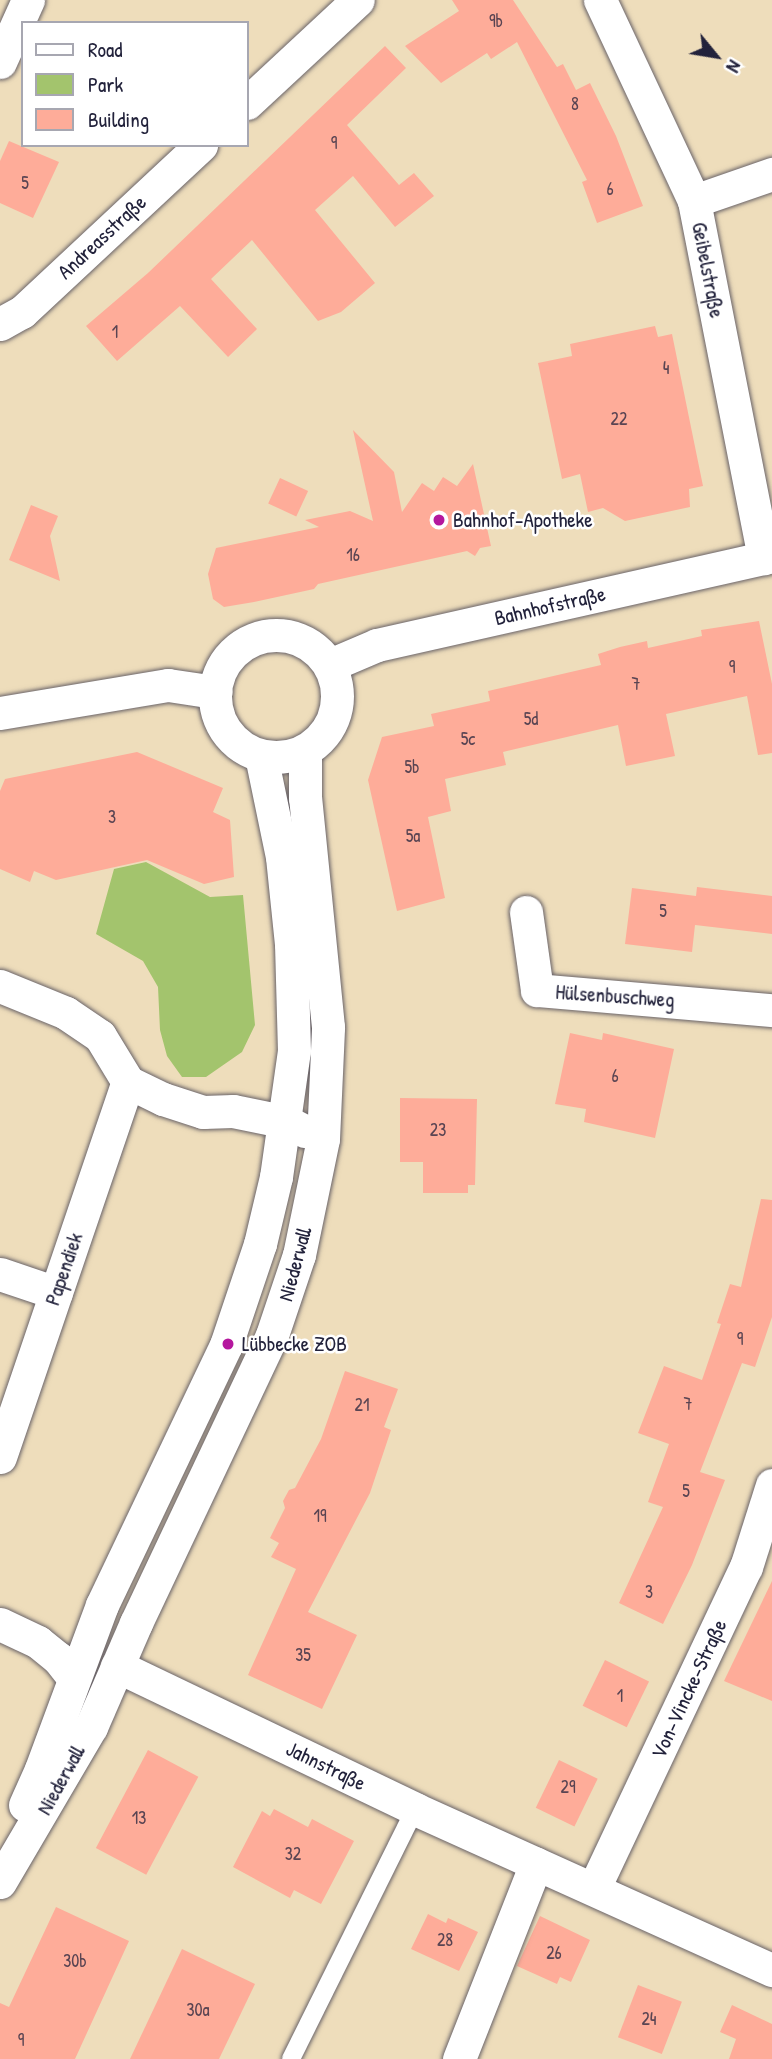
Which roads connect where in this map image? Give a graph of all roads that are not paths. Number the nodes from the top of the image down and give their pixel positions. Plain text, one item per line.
1 (28, 0) edge
2 (358, 0) edge
3 (600, 0) edge
4 (0, 62) edge
5 (248, 102) edge
6 (199, 147) edge
7 (772, 174) edge
8 (694, 201) junction
9 (0, 324) edge
10 (768, 557) edge
11 (330, 665) junction
12 (215, 692) junction
13 (0, 713) edge
14 (305, 751) junction
15 (261, 756) junction
16 (526, 912) dead end
17 (0, 986) edge
18 (772, 1010) edge
19 (128, 1082) junction
20 (287, 1122) junction
21 (323, 1139) junction
22 (0, 1274) edge
23 (56, 1293) junction
24 (0, 1457) edge
25 (772, 1485) edge
26 (0, 1624) edge
27 (117, 1666) junction
28 (73, 1677) junction
29 (415, 1809) junction
30 (0, 1864) edge
31 (536, 1864) junction
32 (0, 1882) edge
33 (594, 1888) junction
34 (772, 1970) edge
35 (291, 2059) edge
36 (459, 2059) edge

1 - 4 street
2 - 5 street
3 - 8 street, Geibelstraße
6 - 9 street, Andreasstraße
7 - 8 street
8 - 10 street, Geibelstraße
10 - 11 street, Bahnhofstraße
11 - 12 street
11 - 14 street
12 - 13 street
12 - 15 street
14 - 15 street
14 - 21 street, Niederwall
15 - 20 street, Niederwall
16 - 18 street, Hülsenbuschweg
17 - 19 street
19 - 20 street
19 - 23 street, Papendiek
20 - 21 street
20 - 28 street, Niederwall
21 - 27 street, Niederwall
22 - 23 street
23 - 24 street, Papendiek
25 - 33 street, Von-Vincke-Straße
26 - 28 street
27 - 29 street, Jahnstraße
27 - 32 street, Niederwall
28 - 30 street, Niederwall
29 - 31 street, Jahnstraße
29 - 35 lane
31 - 33 street, Jahnstraße
31 - 36 street
33 - 34 street, Jahnstraße

